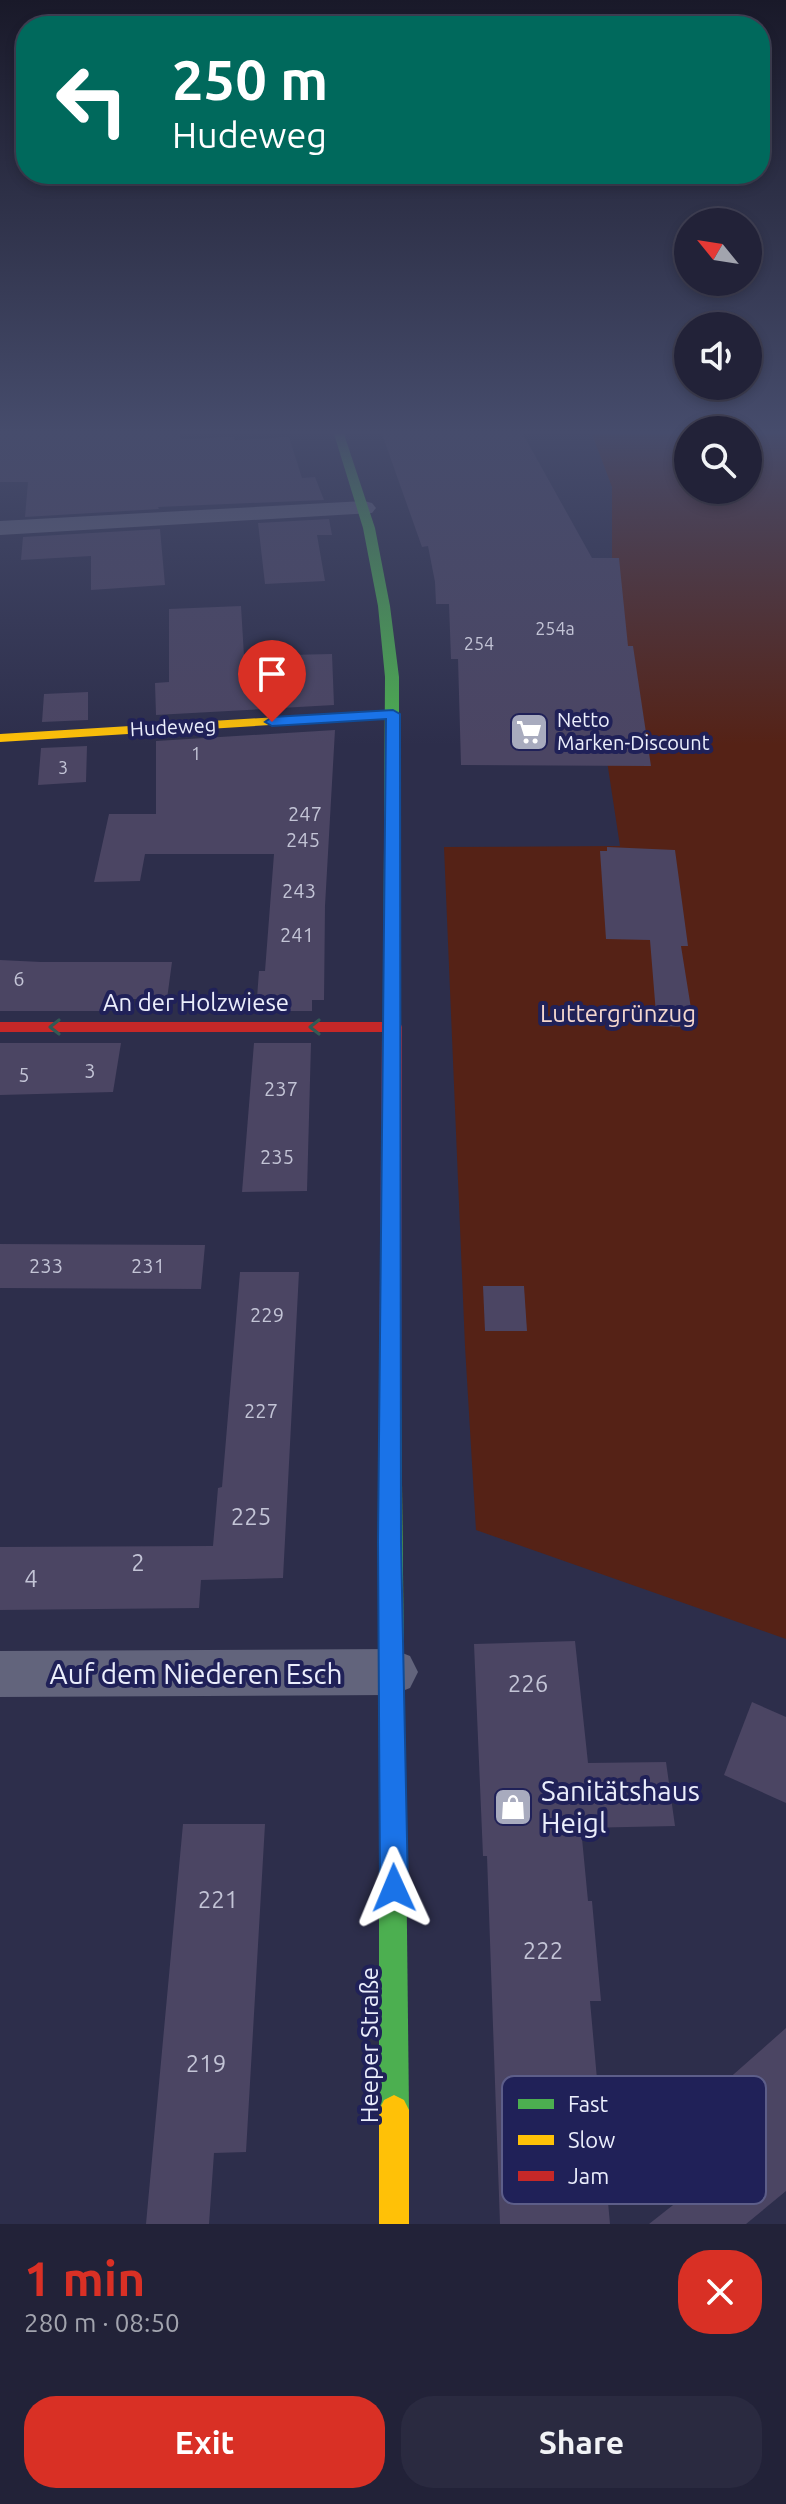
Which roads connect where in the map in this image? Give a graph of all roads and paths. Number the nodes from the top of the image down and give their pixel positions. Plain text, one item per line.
1 (370, 538) edge
2 (393, 714) junction
3 (0, 738) edge
4 (0, 1027) edge
5 (393, 1027) junction
6 (392, 1672) junction
7 (0, 1674) edge
8 (394, 2224) edge

1 - 2 main road, Heeper Straße
2 - 3 main road, Hudeweg
2 - 5 main road, Heeper Straße
5 -> 4 main road, An der Holzwiese
5 - 6 main road, Heeper Straße
6 - 7 street, Auf dem Niederen Esch
6 - 8 main road, Heeper Straße

